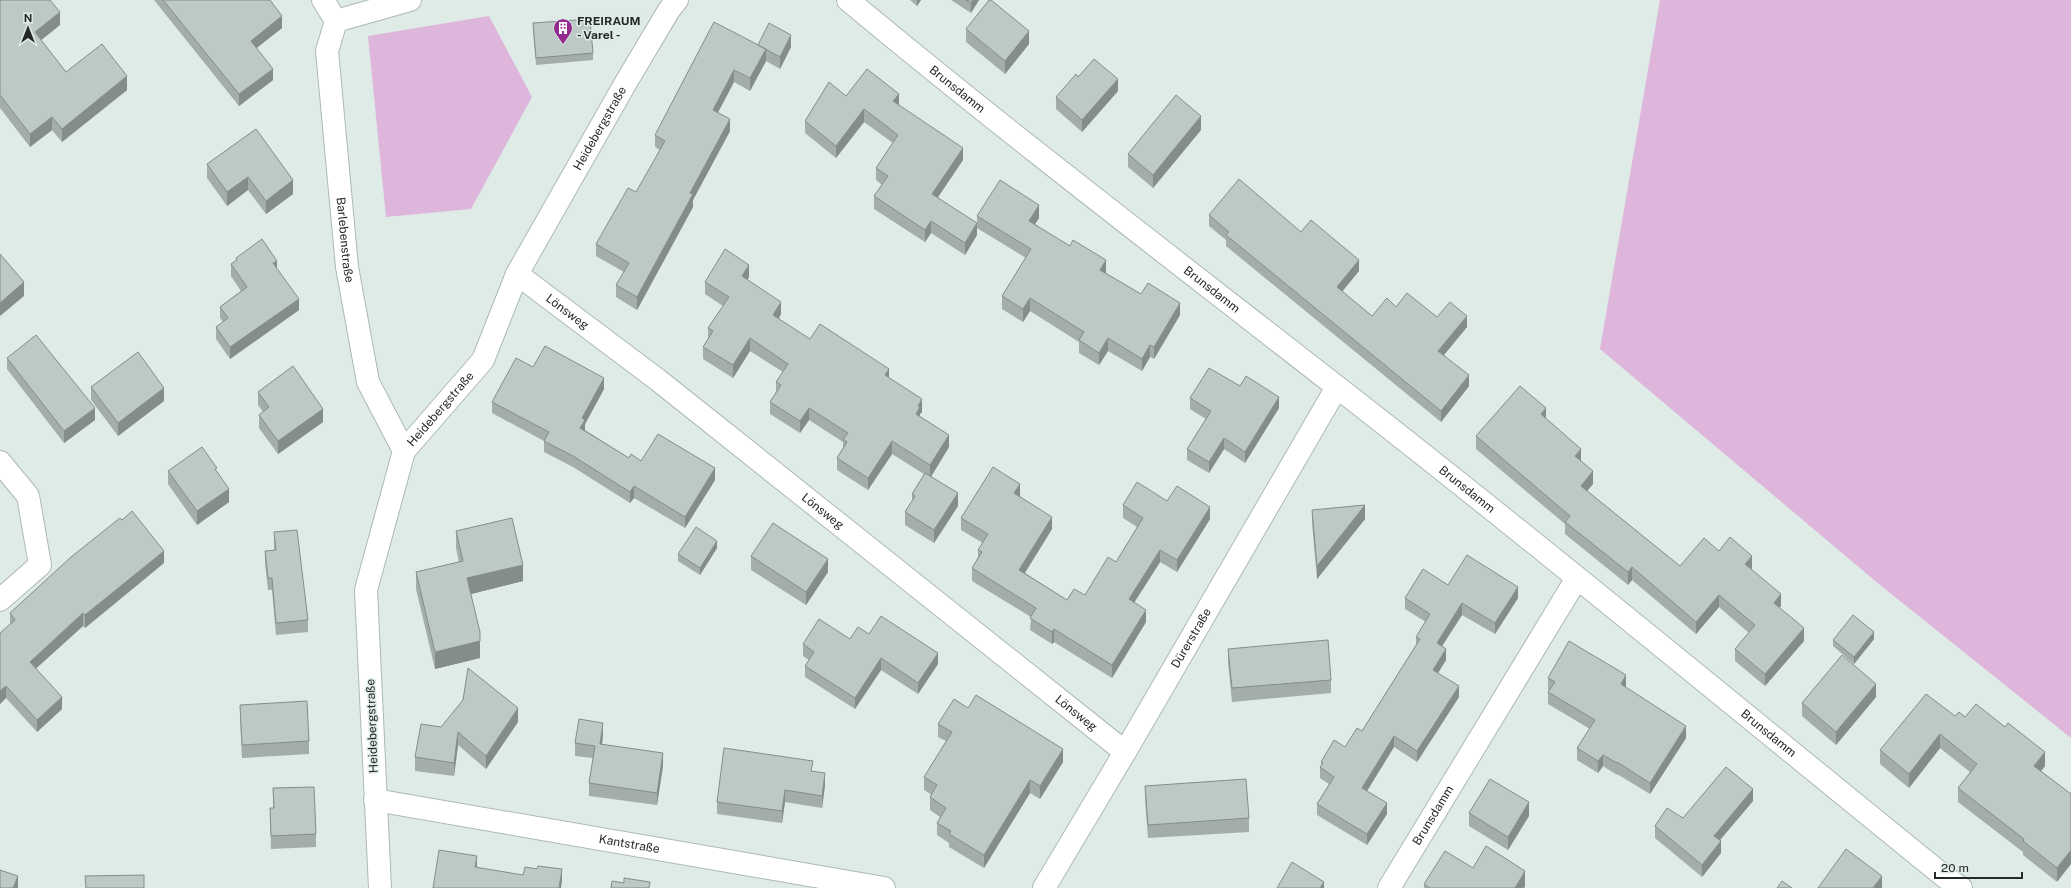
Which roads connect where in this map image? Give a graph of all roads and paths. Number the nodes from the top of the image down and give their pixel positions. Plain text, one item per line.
1 (323, 0) edge
2 (410, 0) edge
3 (677, 0) edge
4 (848, 0) edge
5 (336, 20) junction
6 (517, 274) junction
7 (1337, 387) junction
8 (404, 451) junction
9 (0, 462) edge
10 (1577, 578) junction
11 (0, 600) edge
12 (1125, 752) junction
13 (375, 800) junction
14 (1948, 884) edge
15 (380, 888) edge
16 (884, 888) edge
17 (1044, 888) edge
18 (1389, 888) edge

1 - 5 street
2 - 5 street
3 - 6 street, Heidebergstraße
4 - 7 street, Brunsdamm
5 - 8 street, Barlebenstraße
6 - 8 street, Heidebergstraße
6 - 12 street, Lönsweg
7 - 10 street, Brunsdamm
7 - 12 street, Dürerstraße
8 - 13 street, Heidebergstraße
9 - 11 street
10 - 14 street, Brunsdamm
10 - 18 street, Brunsdamm
12 - 17 street, Dürerstraße
13 - 15 street, Heidebergstraße
13 - 16 street, Kantstraße

